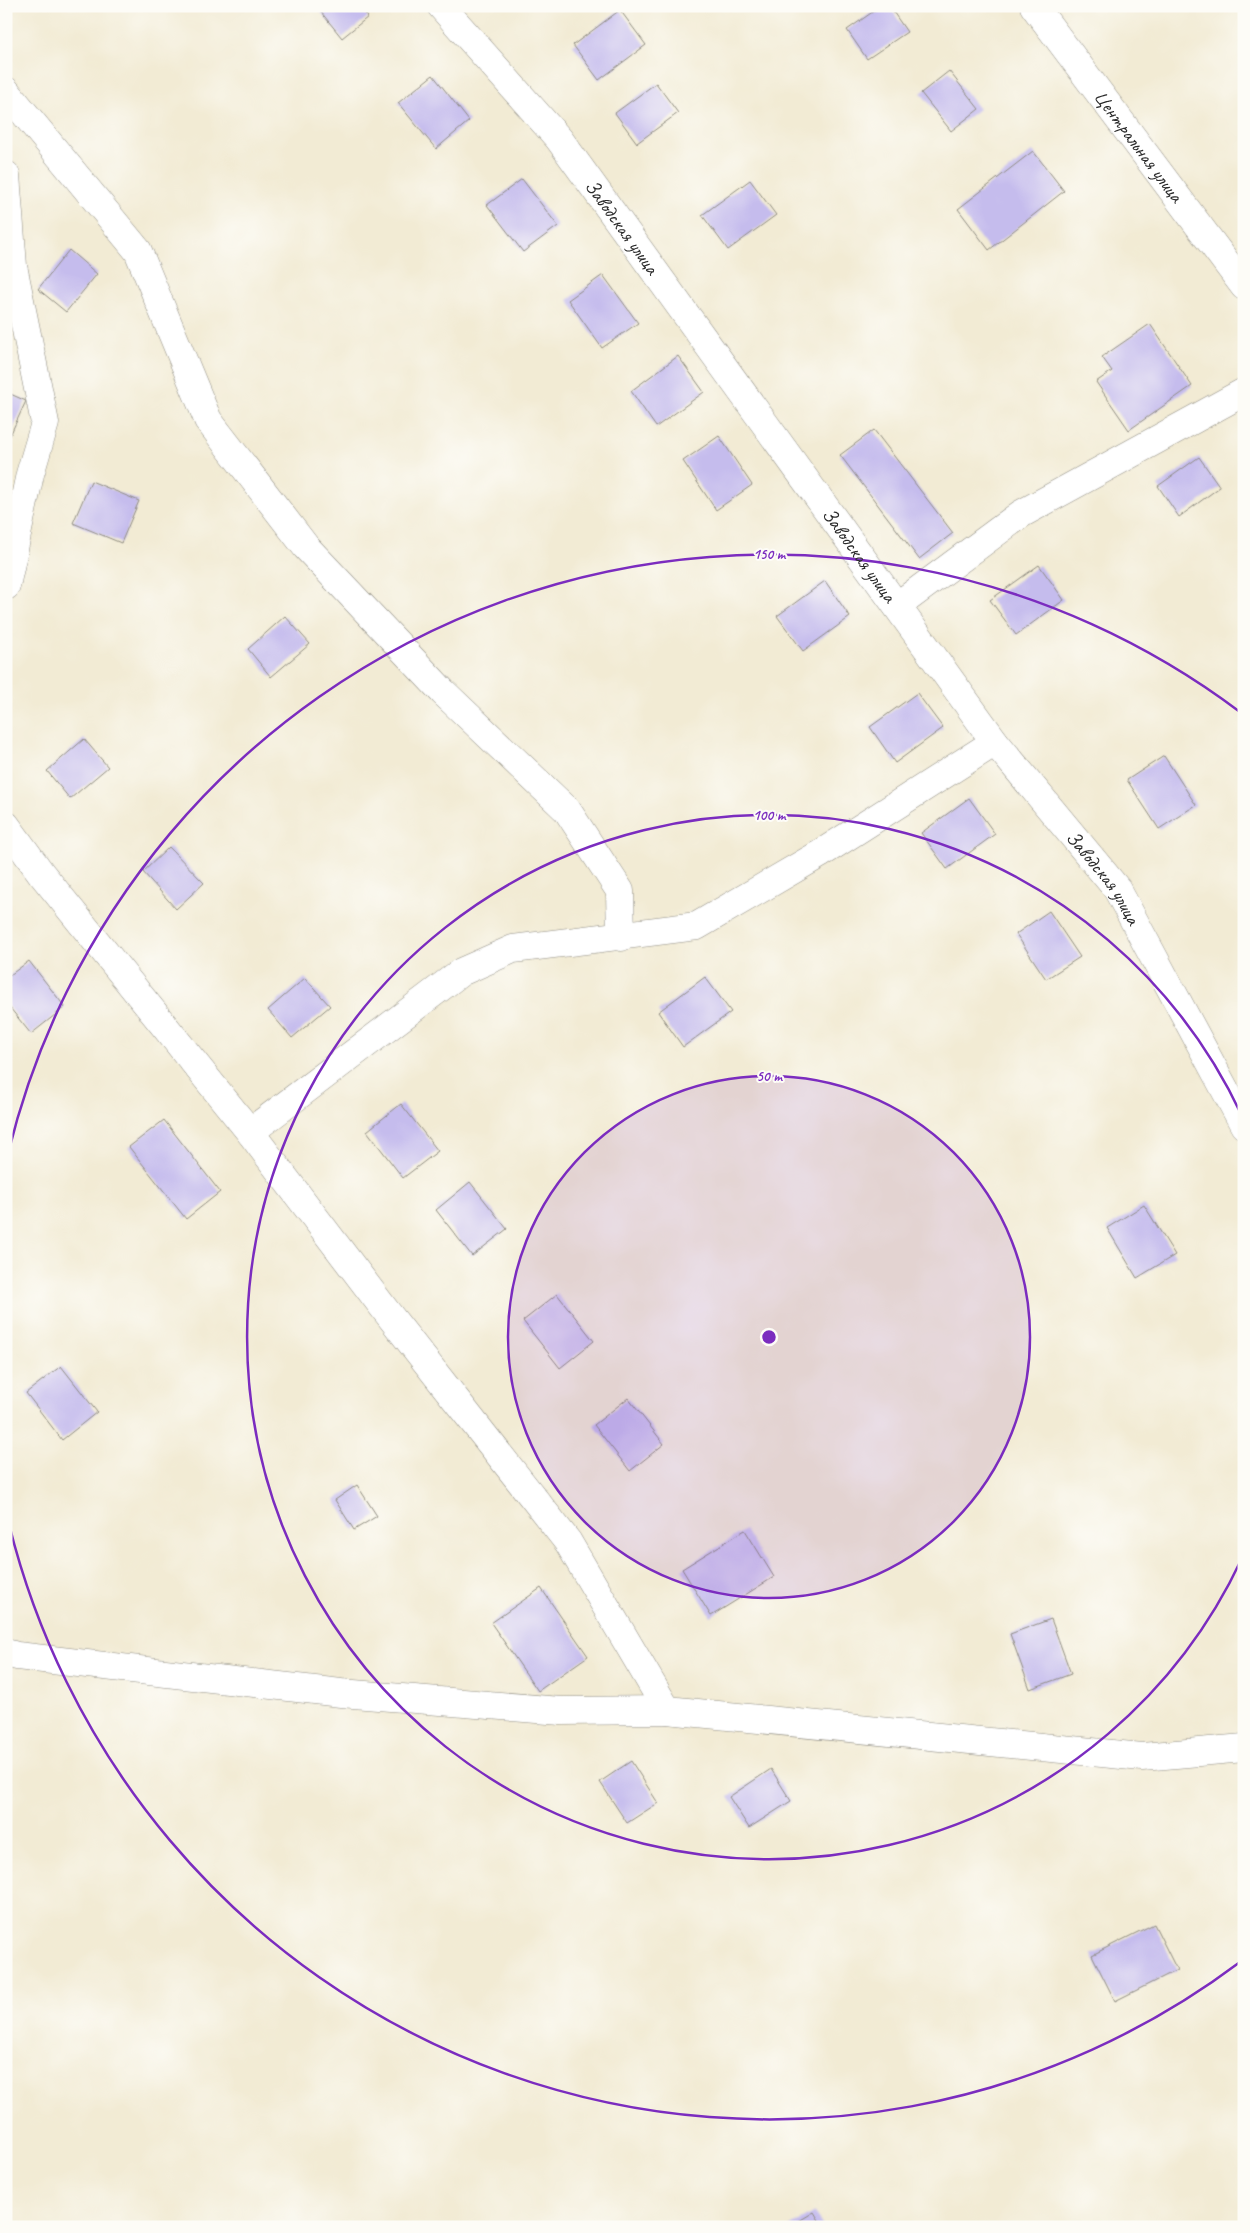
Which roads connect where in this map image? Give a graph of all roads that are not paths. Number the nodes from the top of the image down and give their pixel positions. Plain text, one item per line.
1 (441, 6) edge
2 (1034, 6) edge
3 (6, 91) edge
4 (6, 175) edge
5 (1244, 286) edge
6 (1244, 392) edge
7 (6, 586) edge
8 (897, 606) junction
9 (995, 742) junction
10 (6, 825) edge
11 (621, 937) junction
12 (1244, 1125) edge
13 (250, 1132) junction
14 (6, 1653) edge
15 (667, 1710) junction
16 (1244, 1748) edge

1 - 8 street, Заводская улица
2 - 5 street, Центральная улица
3 - 11 street
4 - 7 street
6 - 8 street
8 - 9 street, Заводская улица
9 - 11 street
9 - 12 street, Заводская улица
10 - 13 street
11 - 13 street
13 - 15 street
14 - 15 street
15 - 16 street

